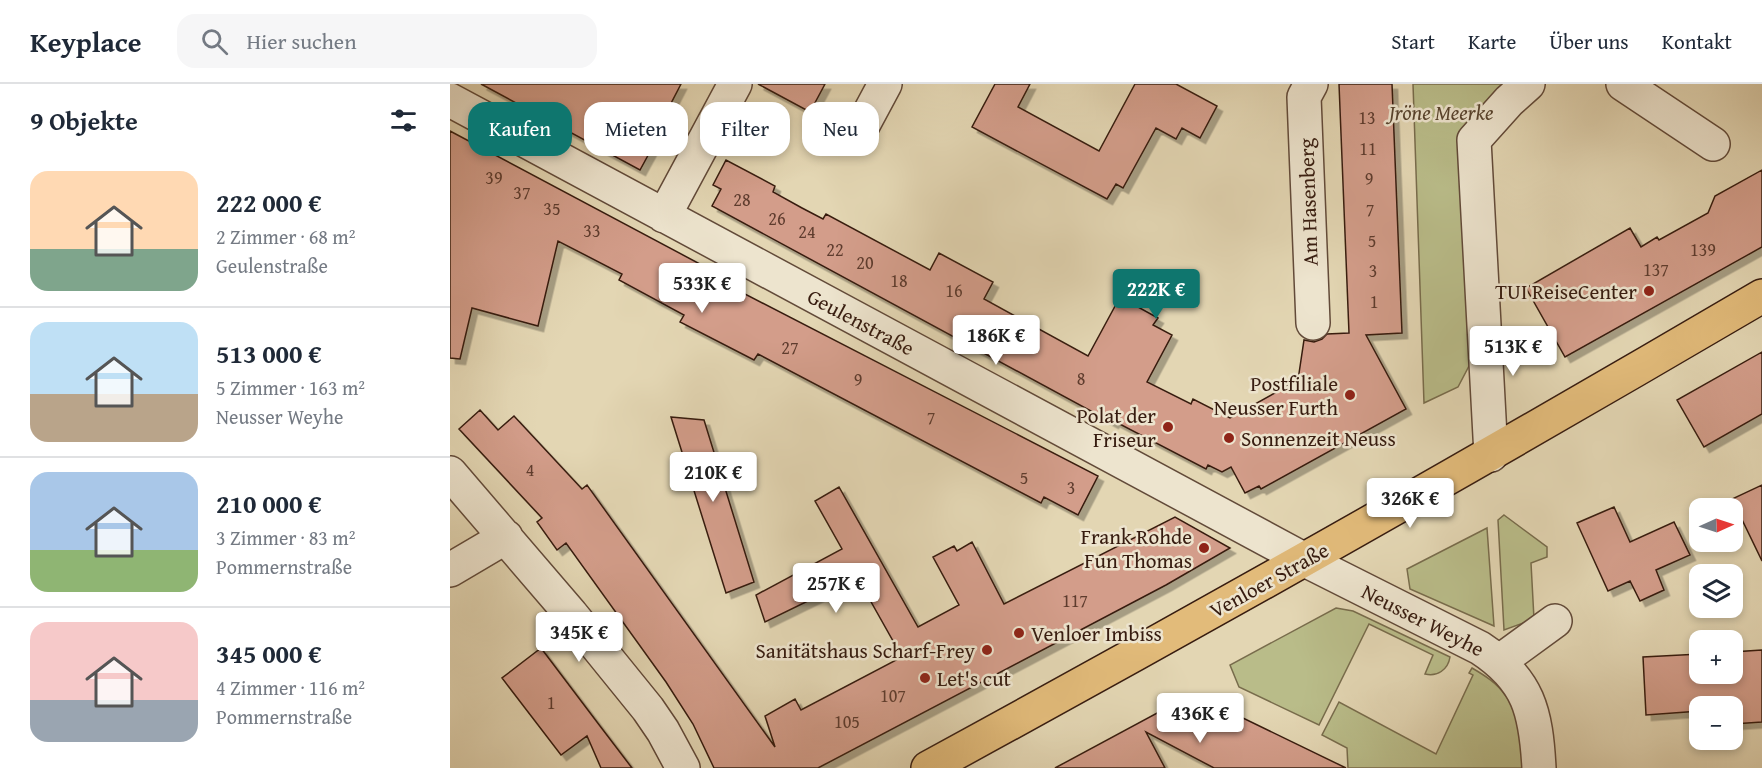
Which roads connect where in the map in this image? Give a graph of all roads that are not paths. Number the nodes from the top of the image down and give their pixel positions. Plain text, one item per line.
1 (735, 84) edge
2 (885, 84) edge
3 (1311, 84) edge
4 (1528, 84) edge
5 (1623, 84) edge
6 (450, 100) edge
7 (876, 102) edge
8 (1713, 144) dead end
9 (664, 216) junction
10 (1762, 296) edge
11 (1313, 322) dead end
12 (1491, 455) junction
13 (450, 473) edge
14 (506, 537) junction
15 (1305, 560) junction
16 (450, 570) edge
17 (1555, 621) dead end
18 (1500, 662) junction
19 (683, 768) edge
20 (928, 768) edge
21 (1539, 768) edge

1 - 9 street
2 - 7 street
3 - 11 street, Am Hasenberg
4 - 12 street
5 - 8 street
6 - 9 street, Geulenstraße
9 - 15 street, Geulenstraße
10 - 12 main road, Venloer Straße
12 - 15 main road, Venloer Straße
13 - 14 street
14 - 16 street
14 - 19 street
15 - 18 street, Neusser Weyhe
15 - 20 main road, Venloer Straße
17 - 18 street
18 - 21 street, Neusser Weyhe

